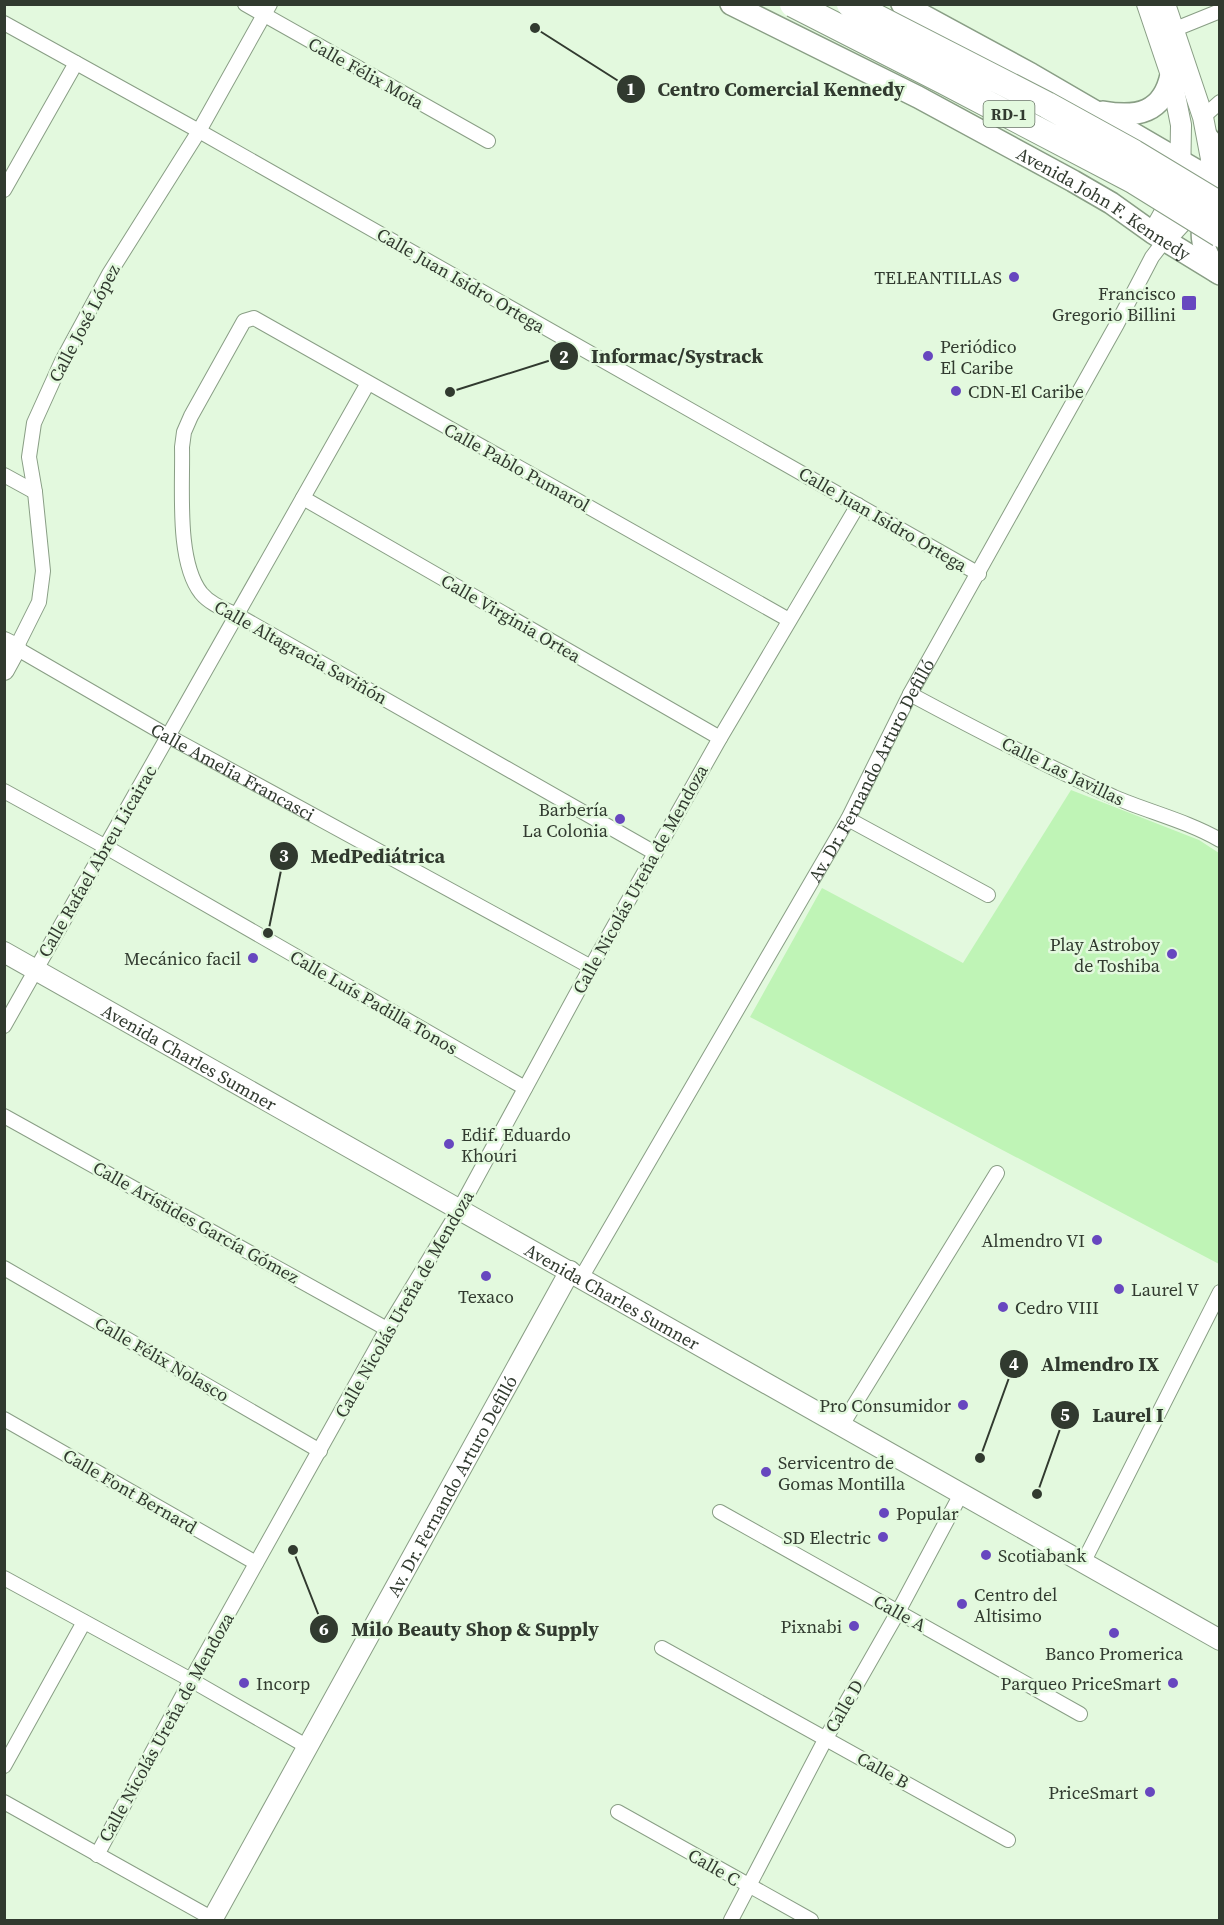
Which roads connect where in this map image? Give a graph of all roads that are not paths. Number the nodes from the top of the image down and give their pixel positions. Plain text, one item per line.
1 (244, 4) edge
2 (731, 4) edge
3 (793, 4) edge
4 (850, 4) edge
5 (902, 4) edge
6 (1147, 4) edge
7 (1165, 4) edge
8 (267, 10) edge
9 (1220, 10) edge
10 (4, 23) edge
11 (1173, 30) junction
12 (76, 63) junction
13 (1171, 75) junction
14 (1220, 102) edge
15 (1093, 110) junction
16 (1203, 117) junction
17 (199, 131) junction
18 (1145, 140) junction
19 (1209, 140) junction
20 (488, 141) dead end
21 (1220, 158) edge
22 (1180, 160) junction
23 (1214, 181) edge
24 (4, 190) edge
25 (1111, 203) junction
26 (1220, 205) edge
27 (1220, 234) edge
28 (1159, 237) junction
29 (1219, 274) edge
30 (244, 321) joint
31 (368, 383) junction
32 (4, 475) edge
33 (35, 492) junction
34 (303, 498) junction
35 (858, 505) junction
36 (979, 574) junction
37 (237, 615) junction
38 (789, 620) junction
39 (10, 645) edge
40 (4, 670) edge
41 (910, 694) junction
42 (168, 736) junction
43 (720, 738) junction
44 (4, 791) edge
45 (848, 819) junction
46 (1220, 840) edge
47 (106, 847) junction
48 (655, 853) junction
49 (988, 895) dead end
50 (4, 952) edge
51 (591, 967) junction
52 (36, 970) junction
53 (4, 1026) edge
54 (525, 1088) junction
55 (4, 1116) edge
56 (997, 1173) dead end
57 (459, 1210) junction
58 (4, 1268) edge
59 (576, 1275) junction
60 (1220, 1292) edge
61 (387, 1329) junction
62 (4, 1419) edge
63 (842, 1425) junction
64 (320, 1451) junction
65 (961, 1494) junction
66 (720, 1512) dead end
67 (256, 1563) junction
68 (1083, 1563) junction
69 (4, 1578) edge
70 (897, 1612) junction
71 (84, 1622) junction
72 (1220, 1640) edge
73 (662, 1648) dead end
74 (190, 1680) junction
75 (1080, 1714) dead end
76 (826, 1738) junction
77 (308, 1747) junction
78 (4, 1766) edge
79 (4, 1802) edge
80 (618, 1812) dead end
81 (1008, 1840) dead end
82 (97, 1855) junction
83 (750, 1887) junction
84 (213, 1920) edge
85 (731, 1920) edge
86 (811, 1920) edge

1 - 8 street, Calle Félix Mota
2 - 25 main road, Avenida John F. Kennedy / RD-1
3 - 27 highway, RD-1, bridge
4 - 26 highway, RD-1, bridge
5 - 15 main road, RD-1
6 - 13 street
7 - 11 street
8 - 17 street, Calle José López
8 - 20 street, Calle Félix Mota
9 - 11 street
10 - 12 street, Calle Juan Isidro Ortega
11 - 16 street
12 - 17 street, Calle Juan Isidro Ortega
12 - 24 street
13 - 15 main road
13 - 22 street
14 - 16 street
15 - 18 main road, RD-1
16 - 19 street
17 - 33 street, Calle José López
17 - 35 street, Calle Juan Isidro Ortega
18 - 22 main road, RD-1
18 - 25 main road
19 - 21 main road
19 - 23 street
22 - 23 main road, RD-1
22 - 28 street
23 - 28 street
25 - 28 main road, Avenida John F. Kennedy / RD-1
26 - 29 main road
28 - 29 main road, Avenida John F. Kennedy / RD-1
28 - 36 street, Av. Dr. Fernando Arturo Defilló
30 - 31 street, Calle Pablo Pumarol
30 - 37 street, Calle Altagracia Saviñón
31 - 34 street, Calle Rafael Abreu Licairac
31 - 38 street, Calle Pablo Pumarol
32 - 33 street
33 - 39 street, Calle José López
34 - 37 street, Calle Rafael Abreu Licairac
34 - 43 street, Calle Virginia Ortea
35 - 36 street, Calle Juan Isidro Ortega
35 - 38 street, Calle Nicolás Ureña de Mendoza
36 - 41 street, Av. Dr. Fernando Arturo Defilló
37 - 42 street, Calle Rafael Abreu Licairac
37 - 48 street, Calle Altagracia Saviñón
38 - 43 street, Calle Nicolás Ureña de Mendoza
39 - 40 street, Calle José López
39 - 42 street, Calle Amelia Francasci
41 - 45 street, Av. Dr. Fernando Arturo Defilló
41 - 46 street, Calle Las Javillas
42 - 47 street, Calle Rafael Abreu Licairac
42 - 51 street, Calle Amelia Francasci
43 - 48 street, Calle Nicolás Ureña de Mendoza
44 - 47 street, Calle Luís Padilla Tonos
45 - 49 street
45 - 59 street, Av. Dr. Fernando Arturo Defilló
47 - 52 street, Calle Rafael Abreu Licairac
47 - 54 street, Calle Luís Padilla Tonos
48 - 51 street, Calle Nicolás Ureña de Mendoza
50 - 52 street, Avenida Charles Sumner
51 - 54 street, Calle Nicolás Ureña de Mendoza
52 - 53 street, Calle Rafael Abreu Licairac
52 - 57 street, Avenida Charles Sumner
54 - 57 street, Calle Nicolás Ureña de Mendoza
55 - 61 street, Calle Arístides García Gómez
56 - 63 street
57 - 59 street, Avenida Charles Sumner
57 - 61 street, Calle Nicolás Ureña de Mendoza
58 - 64 street, Calle Félix Nolasco
59 - 63 street, Avenida Charles Sumner
59 - 77 street, Av. Dr. Fernando Arturo Defilló
60 - 68 street
61 - 64 street, Calle Nicolás Ureña de Mendoza
62 - 67 street, Calle Font Bernard
63 - 65 street, Avenida Charles Sumner
64 - 67 street, Calle Nicolás Ureña de Mendoza
65 - 68 street, Avenida Charles Sumner
65 - 70 street, Calle D
66 - 70 street, Calle A
67 - 74 street, Calle Nicolás Ureña de Mendoza
68 - 72 street, Avenida Charles Sumner
69 - 71 street
70 - 75 street, Calle A
70 - 76 street, Calle D
71 - 74 street
71 - 78 street
73 - 76 street, Calle B
74 - 77 street
74 - 82 street, Calle Nicolás Ureña de Mendoza
76 - 81 street, Calle B
76 - 83 street, Calle D
77 - 84 street, Av. Dr. Fernando Arturo Defilló
79 - 82 street
80 - 83 street, Calle C
82 - 84 street
83 - 85 street, Calle D
83 - 86 street, Calle C

